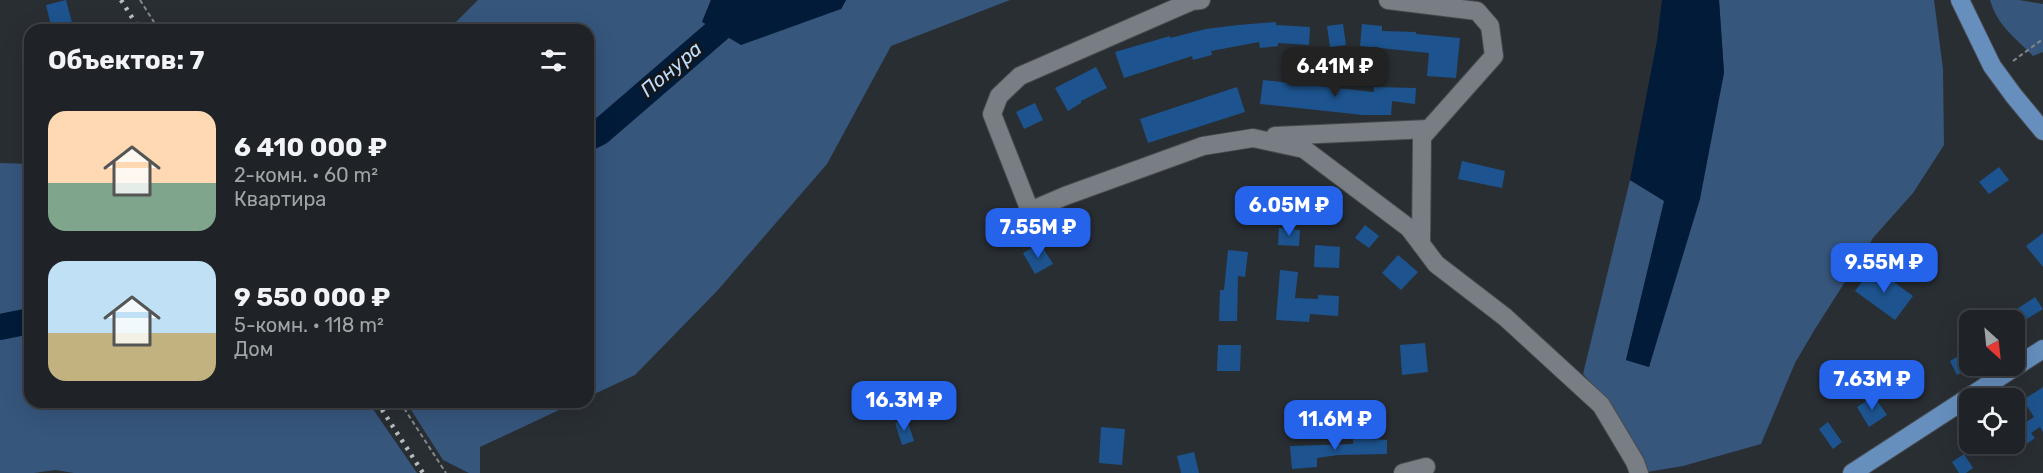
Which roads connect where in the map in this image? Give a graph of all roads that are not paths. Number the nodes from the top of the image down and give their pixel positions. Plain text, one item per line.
1 (1201, 0) edge
2 (1388, 0) edge
3 (1960, 0) edge
4 (1429, 129) junction
5 (2043, 131) edge
6 (1253, 138) junction
7 (1421, 244) junction
8 (2043, 349) edge
9 (1426, 468) dead end
10 (1403, 473) edge
11 (1639, 473) edge
12 (1852, 473) edge

1 - 6 street
2 - 4 street
3 - 5 main road
4 - 6 street
4 - 7 street
6 - 7 street
7 - 11 street
8 - 12 main road
9 - 10 street

